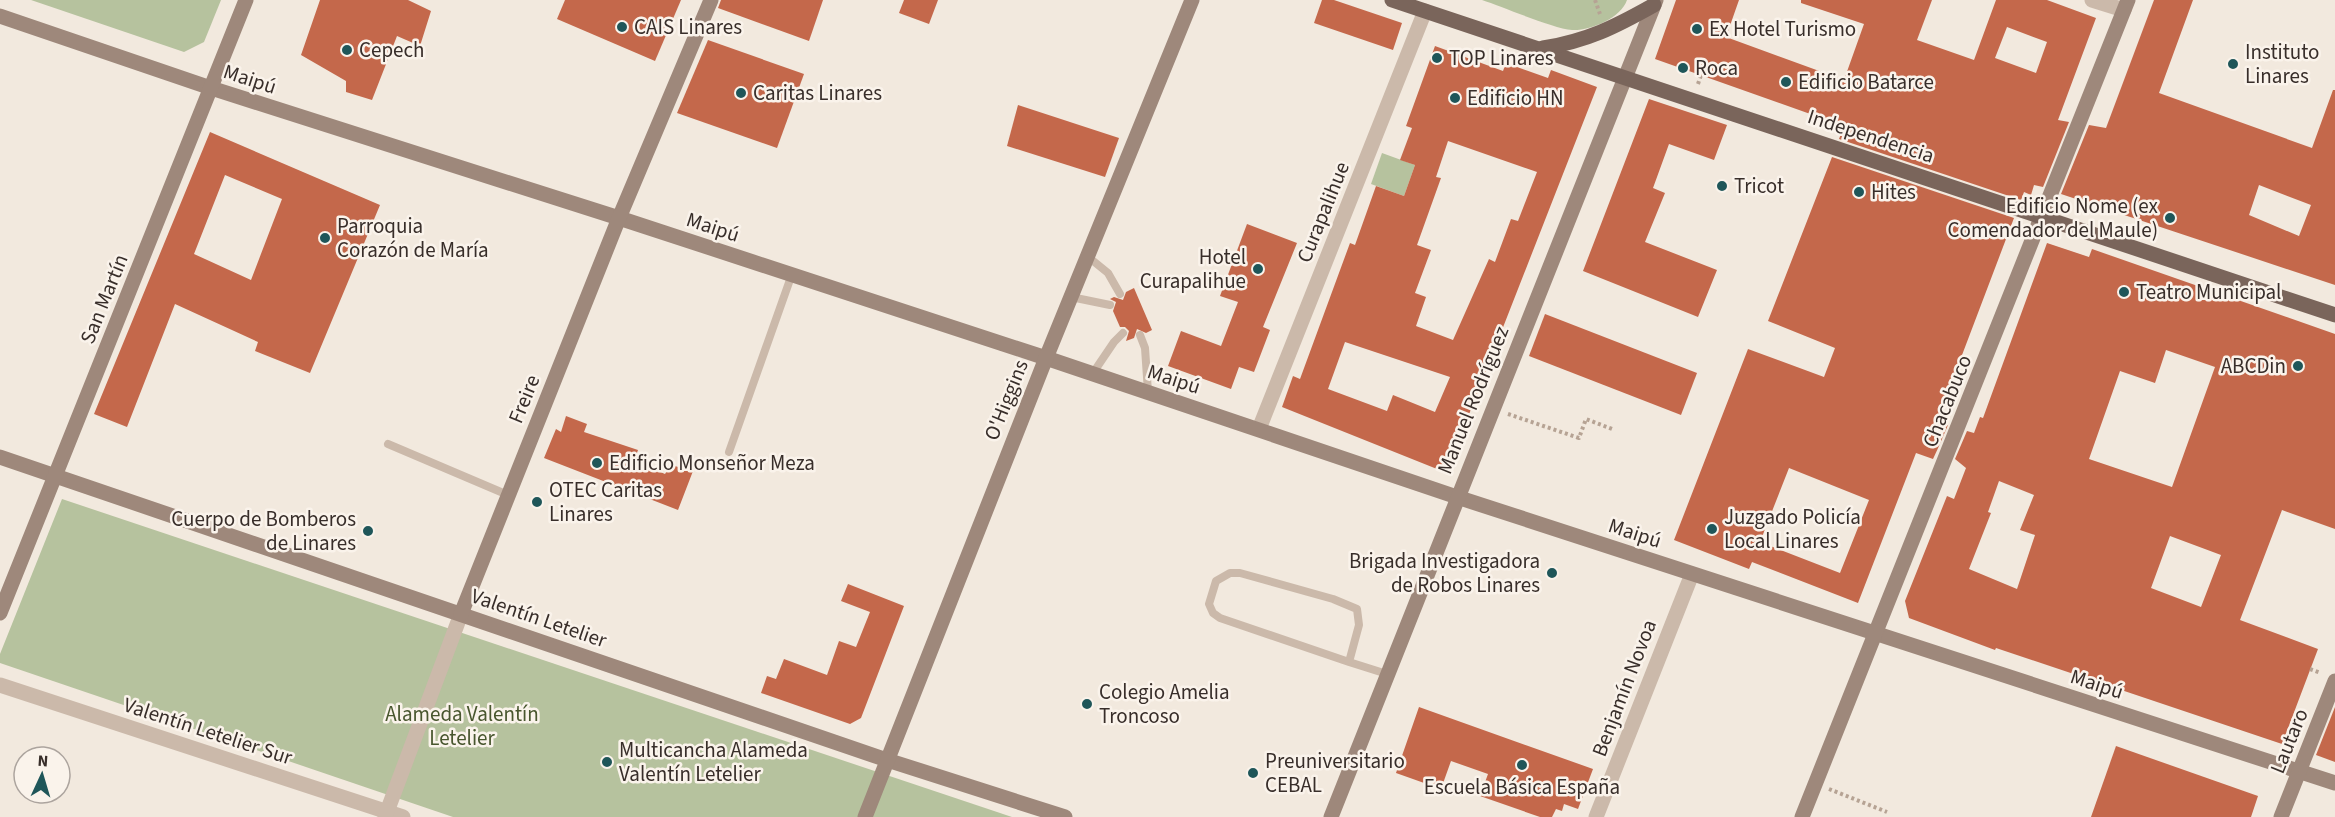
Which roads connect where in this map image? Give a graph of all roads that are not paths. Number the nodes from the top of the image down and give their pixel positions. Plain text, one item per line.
1 (246, 0) edge
2 (711, 0) edge
3 (1192, 0) edge
4 (1392, 0) edge
5 (2092, 0) edge
6 (1655, 2) edge
7 (2126, 5) edge
8 (1425, 11) junction
9 (0, 16) edge
10 (1540, 48) junction
11 (1625, 76) junction
12 (211, 88) junction
13 (2043, 216) junction
14 (619, 218) junction
15 (1087, 256) junction
16 (792, 274) junction
17 (1120, 294) dead end
18 (1071, 297) junction
19 (1110, 305) dead end
20 (2335, 315) edge
21 (1123, 333) dead end
22 (1140, 335) dead end
23 (1046, 358) junction
24 (1093, 373) junction
25 (1148, 392) junction
26 (1259, 429) junction
27 (388, 444) dead end
28 (729, 452) dead end
29 (0, 457) edge
30 (56, 475) junction
31 (508, 495) junction
32 (1457, 497) junction
33 (1692, 574) junction
34 (0, 613) edge
35 (461, 614) junction
36 (1876, 634) junction
37 (1349, 662) junction
38 (1387, 674) junction
39 (2335, 681) edge
40 (0, 685) edge
41 (887, 760) junction
42 (2299, 772) junction
43 (2335, 783) edge
44 (386, 814) edge
45 (403, 817) edge
46 (865, 817) edge
47 (1065, 817) edge
48 (1331, 817) edge
49 (1596, 817) edge
50 (1802, 817) edge
51 (2281, 817) edge

1 - 12 main road, San Martín
2 - 14 main road, Freire
3 - 15 main road, O'Higgins
4 - 8 main road, Independencia
5 - 7 street
6 - 10 main road
6 - 11 main road, Manuel Rodríguez
7 - 13 main road, Chacabuco
8 - 10 main road, Independencia
8 - 26 street, Curapalihue
9 - 12 main road, Maipú
10 - 11 main road, Independencia
11 - 13 main road, Independencia
11 - 32 main road, Manuel Rodríguez
12 - 14 main road, Maipú
12 - 30 main road, San Martín
13 - 20 main road, Independencia
13 - 36 main road, Chacabuco
14 - 16 main road, Maipú
14 - 31 main road, Freire
15 - 17 lane
15 - 18 main road, O'Higgins
16 - 23 main road, Maipú
16 - 28 lane
18 - 19 lane
18 - 23 main road, O'Higgins
21 - 24 lane
22 - 25 lane
23 - 24 main road, Maipú
23 - 41 main road, O'Higgins
24 - 25 main road, Maipú
25 - 26 main road, Maipú
26 - 32 main road, Maipú
27 - 31 lane
29 - 30 main road, Valentín Letelier
30 - 34 main road, San Martín
30 - 35 main road, Valentín Letelier
31 - 35 main road, Freire
32 - 33 main road, Maipú
32 - 38 main road, Manuel Rodríguez
33 - 36 main road, Maipú
33 - 49 street, Benjamín Novoa
35 - 41 main road, Valentín Letelier
35 - 44 street, Freire
36 - 42 main road, Maipú
36 - 50 main road, Chacabuco
37 - 37 lane
37 - 38 lane
38 - 48 main road, Manuel Rodríguez
39 - 42 main road, Lautaro
40 - 44 street, Valentín Letelier Sur
41 - 46 main road, O'Higgins
41 - 47 main road, Valentín Letelier
42 - 43 main road, Maipú
42 - 51 main road, Lautaro
44 - 45 street, Valentín Letelier Sur

